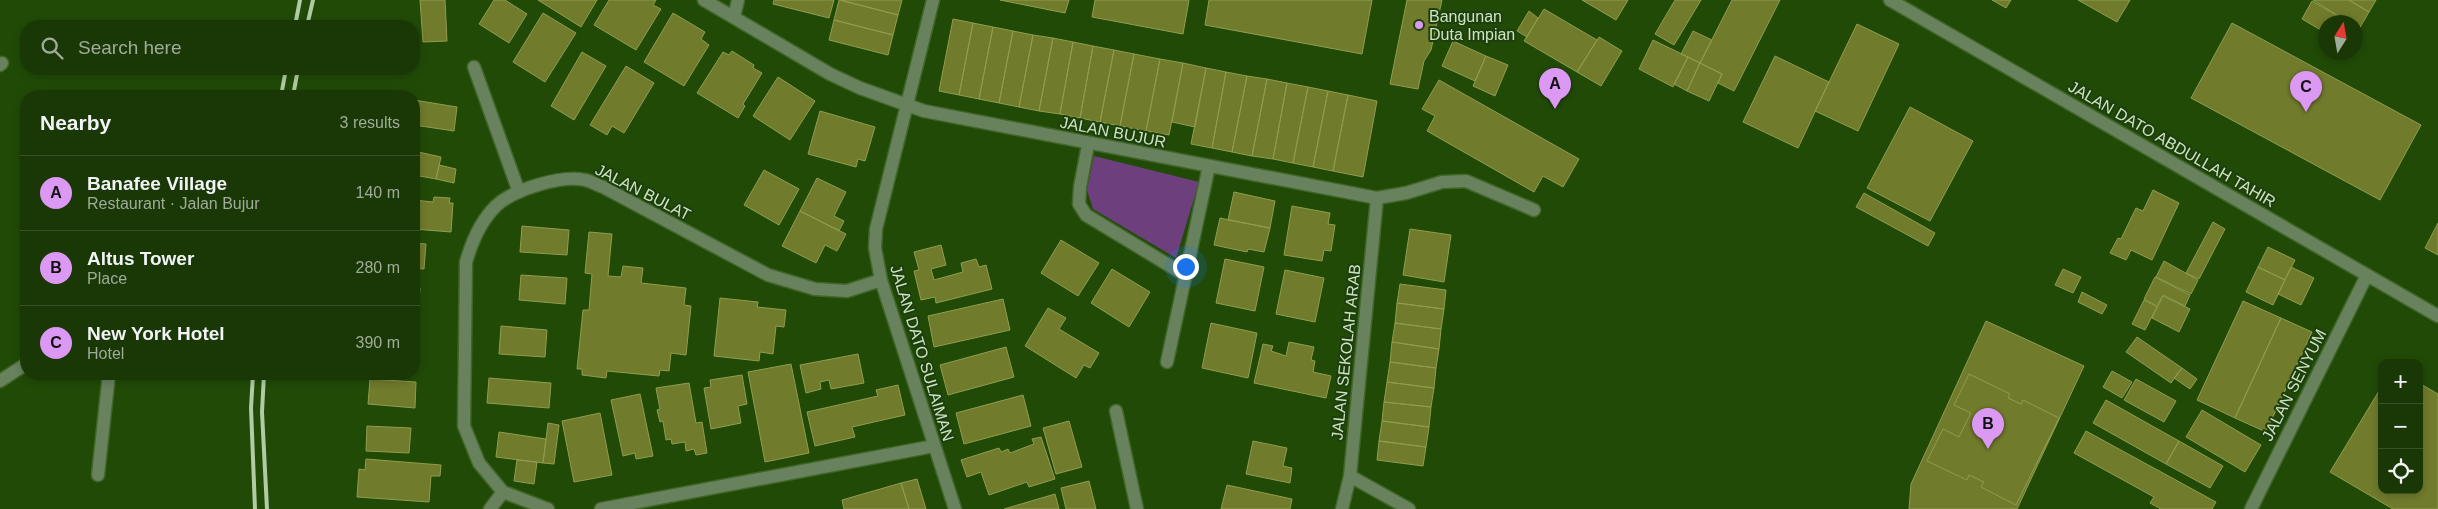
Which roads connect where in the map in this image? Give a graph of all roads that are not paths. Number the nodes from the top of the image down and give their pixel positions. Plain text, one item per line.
1 (704, 0) edge
2 (738, 0) edge
3 (932, 0) edge
4 (1890, 0) edge
5 (734, 17) junction
6 (474, 66) dead end
7 (905, 105) junction
8 (1088, 144) junction
9 (1209, 166) junction
10 (519, 192) junction
11 (1377, 198) junction
12 (1534, 210) dead end
13 (1185, 275) junction
14 (2367, 275) junction
15 (881, 280) junction
16 (2438, 316) edge
17 (1167, 362) dead end
18 (20, 368) edge
19 (0, 380) edge
20 (108, 380) edge
21 (1116, 411) dead end
22 (934, 446) junction
23 (98, 475) dead end
24 (1350, 476) junction
25 (503, 492) junction
26 (490, 509) edge
27 (548, 509) edge
28 (601, 509) edge
29 (955, 509) edge
30 (1137, 509) edge
31 (1342, 509) edge
32 (1409, 509) edge
33 (2251, 509) edge

1 - 5 street, JALAN BUJUR
2 - 5 street
3 - 7 street, JALAN DATO SULAIMAN
4 - 14 street, JALAN DATO ABDULLAH TAHIR
5 - 7 street, JALAN BUJUR
6 - 10 street
7 - 8 street, JALAN BUJUR
7 - 15 street, JALAN DATO SULAIMAN
8 - 9 street, JALAN BUJUR
8 - 13 street
9 - 11 street, JALAN BUJUR
9 - 13 street
10 - 15 street, JALAN BULAT
10 - 25 street, JALAN BULAT
11 - 12 street, JALAN BUJUR
11 - 24 street, JALAN SEKOLAH ARAB
13 - 17 street
14 - 16 street, JALAN DATO ABDULLAH TAHIR
14 - 33 street, JALAN SENYUM
15 - 22 street, JALAN DATO SULAIMAN
18 - 19 street
20 - 23 street
21 - 30 street
22 - 28 street
22 - 29 street, JALAN DATO SULAIMAN
24 - 31 street, JALAN SEKOLAH ARAB
24 - 32 street
25 - 26 street
25 - 27 street, JALAN BULAT

